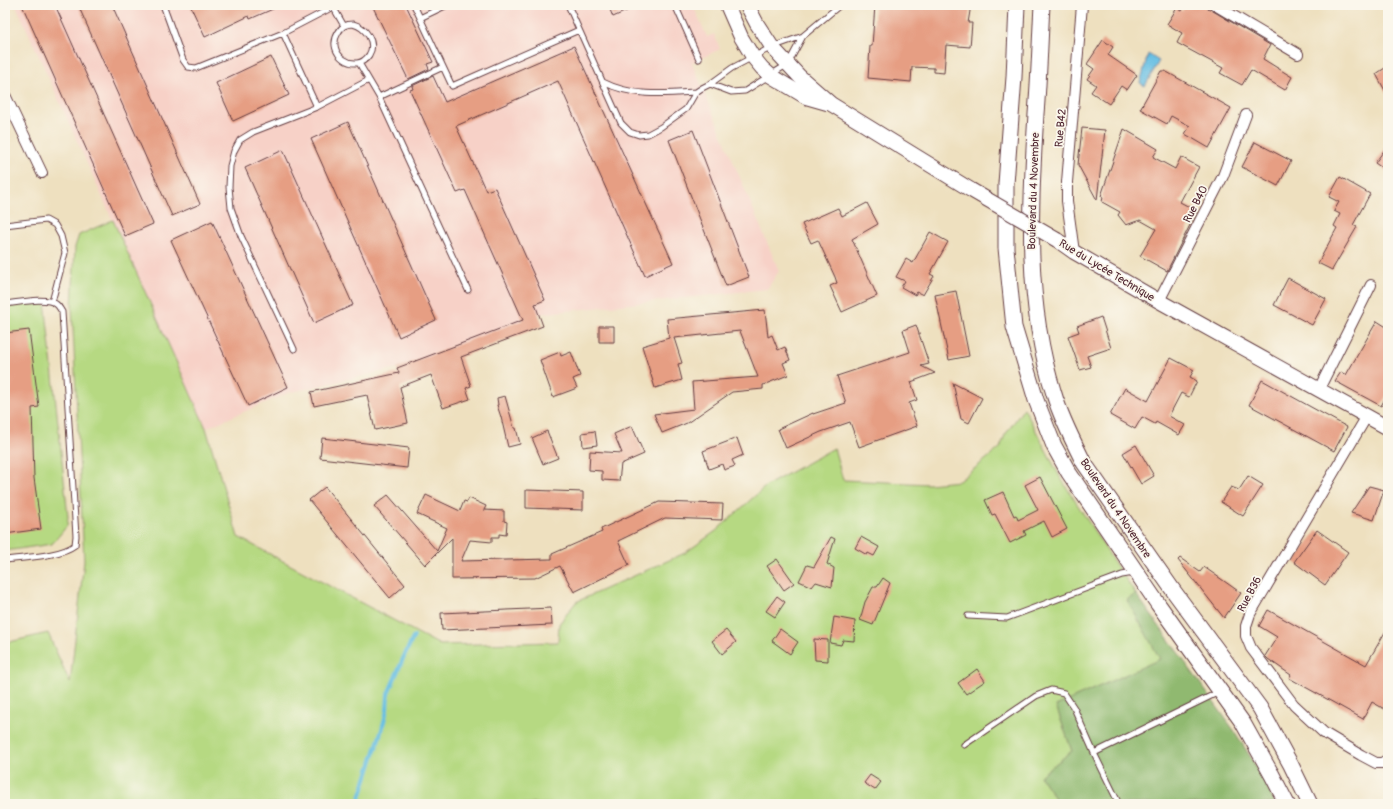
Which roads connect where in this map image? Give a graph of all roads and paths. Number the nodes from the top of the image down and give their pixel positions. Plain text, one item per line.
1 (163, 5) edge
2 (414, 5) edge
3 (447, 5) edge
4 (568, 5) edge
5 (675, 5) edge
6 (727, 5) edge
7 (747, 5) edge
8 (840, 5) edge
9 (1017, 5) edge
10 (1042, 5) edge
11 (1049, 5) edge
12 (1082, 5) edge
13 (1215, 5) edge
14 (332, 6) edge
15 (420, 18) junction
16 (344, 26) junction
17 (579, 30) junction
18 (283, 33) junction
19 (803, 36) junction
20 (772, 47) junction
21 (1298, 54) dead end
22 (753, 57) junction
23 (699, 59) dead end
24 (359, 63) junction
25 (788, 64) junction
26 (444, 67) junction
27 (771, 76) junction
28 (1039, 78) junction
29 (369, 80) junction
30 (603, 82) junction
31 (710, 84) junction
32 (696, 92) junction
33 (5, 94) edge
34 (379, 98) junction
35 (831, 104) junction
36 (317, 107) junction
37 (1246, 115) dead end
38 (42, 172) dead end
39 (5, 225) edge
40 (1074, 252) junction
41 (1371, 285) dead end
42 (468, 290) dead end
43 (1159, 301) junction
44 (52, 302) junction
45 (5, 304) edge
46 (294, 349) dead end
47 (1319, 389) junction
48 (1367, 416) junction
49 (1388, 428) edge
50 (5, 560) edge
51 (1137, 573) junction
52 (968, 616) dead end
53 (1220, 692) junction
54 (964, 745) dead end
55 (1094, 754) junction
56 (1388, 760) edge
57 (1119, 804) edge
58 (1287, 804) edge
59 (1310, 804) edge

1 - 18 lane
2 - 15 lane
3 - 15 lane
4 - 17 lane
5 - 23 lane
6 - 22 street
7 - 20 street
8 - 19 lane
9 - 51 main road, Boulevard du 4 Novembre
10 - 28 main road, Boulevard du 4 Novembre
11 - 28 street
12 - 40 street, Rue B42
13 - 21 street
14 - 16 lane
14 - 18 lane
15 - 26 lane
16 - 24 lane
16 - 24 lane
17 - 26 lane
17 - 30 lane
18 - 36 lane
19 - 20 lane
19 - 25 lane
20 - 22 lane
20 - 25 street
22 - 27 street
22 - 31 lane
24 - 29 lane
25 - 27 lane
25 - 35 street
26 - 34 lane
27 - 31 lane
27 - 35 street
28 - 59 main road, Boulevard du 4 Novembre
29 - 34 lane
29 - 36 lane
30 - 32 lane
30 - 32 lane
31 - 32 lane
33 - 38 street
34 - 42 lane
35 - 40 street, Rue du Lycée Technique, bridge
36 - 46 lane
37 - 43 street, Rue B40
39 - 44 lane
40 - 43 street, Rue du Lycée Technique
41 - 47 street
43 - 47 street, Rue du Lycée Technique
44 - 45 lane
44 - 50 lane
47 - 48 street, Rue du Lycée Technique
48 - 49 street, Rue du Lycée Technique
48 - 56 street, Rue B36
51 - 52 lane
51 - 53 main road, Boulevard du 4 Novembre
53 - 55 lane
53 - 58 main road, Boulevard du 4 Novembre
54 - 55 lane
55 - 57 lane

